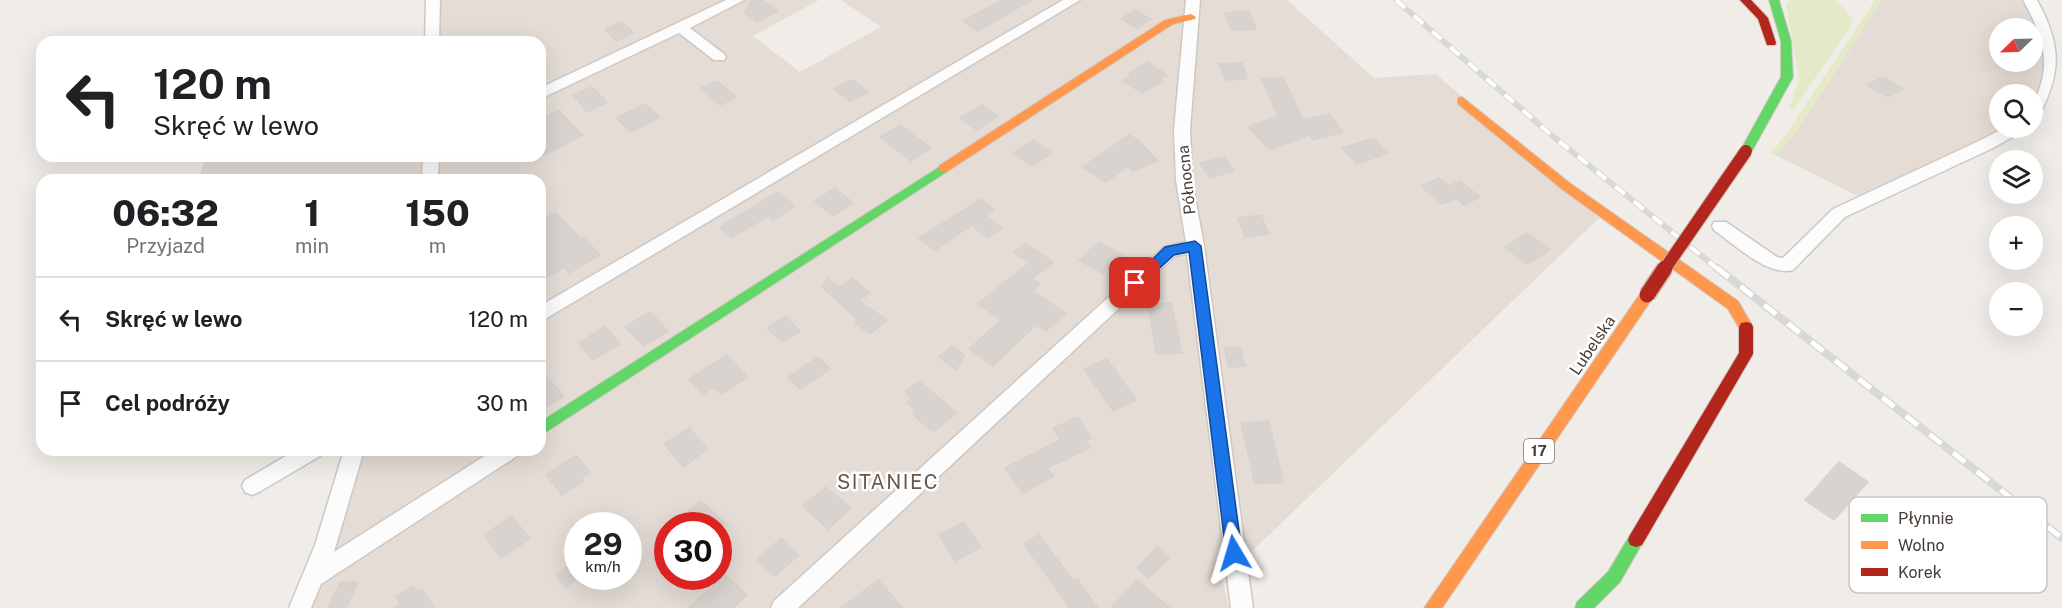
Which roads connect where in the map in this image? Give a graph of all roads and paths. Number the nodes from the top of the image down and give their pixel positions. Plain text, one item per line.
1 (433, 0) edge
2 (737, 0) edge
3 (1073, 0) edge
4 (1745, 0) edge
5 (1774, 0) edge
6 (2030, 0) edge
7 (1192, 9) edge
8 (681, 28) junction
9 (432, 36) edge
10 (719, 57) dead end
11 (546, 91) edge
12 (1775, 99) junction
13 (1462, 101) dead end
14 (2043, 102) edge
15 (1998, 138) edge
16 (1720, 226) dead end
17 (1195, 246) junction
18 (546, 311) edge
19 (546, 426) edge
20 (303, 456) edge
21 (352, 456) edge
22 (501, 456) edge
23 (252, 486) dead end
24 (314, 577) junction
25 (300, 608) edge
26 (782, 608) edge
27 (1242, 608) edge
28 (1432, 608) edge
29 (1583, 608) edge

1 - 9 street
2 - 8 street
3 - 18 street
4 - 12 main road
5 - 12 main road, Lubelska / 17
6 - 14 street
7 - 17 street, Północna
7 - 19 main road
8 - 10 street
8 - 11 street
12 - 28 main road, Lubelska / 17, bridge
13 - 29 main road
15 - 16 street
17 - 26 street
17 - 27 street, Północna
20 - 23 street
21 - 24 street
22 - 24 street
24 - 25 street

